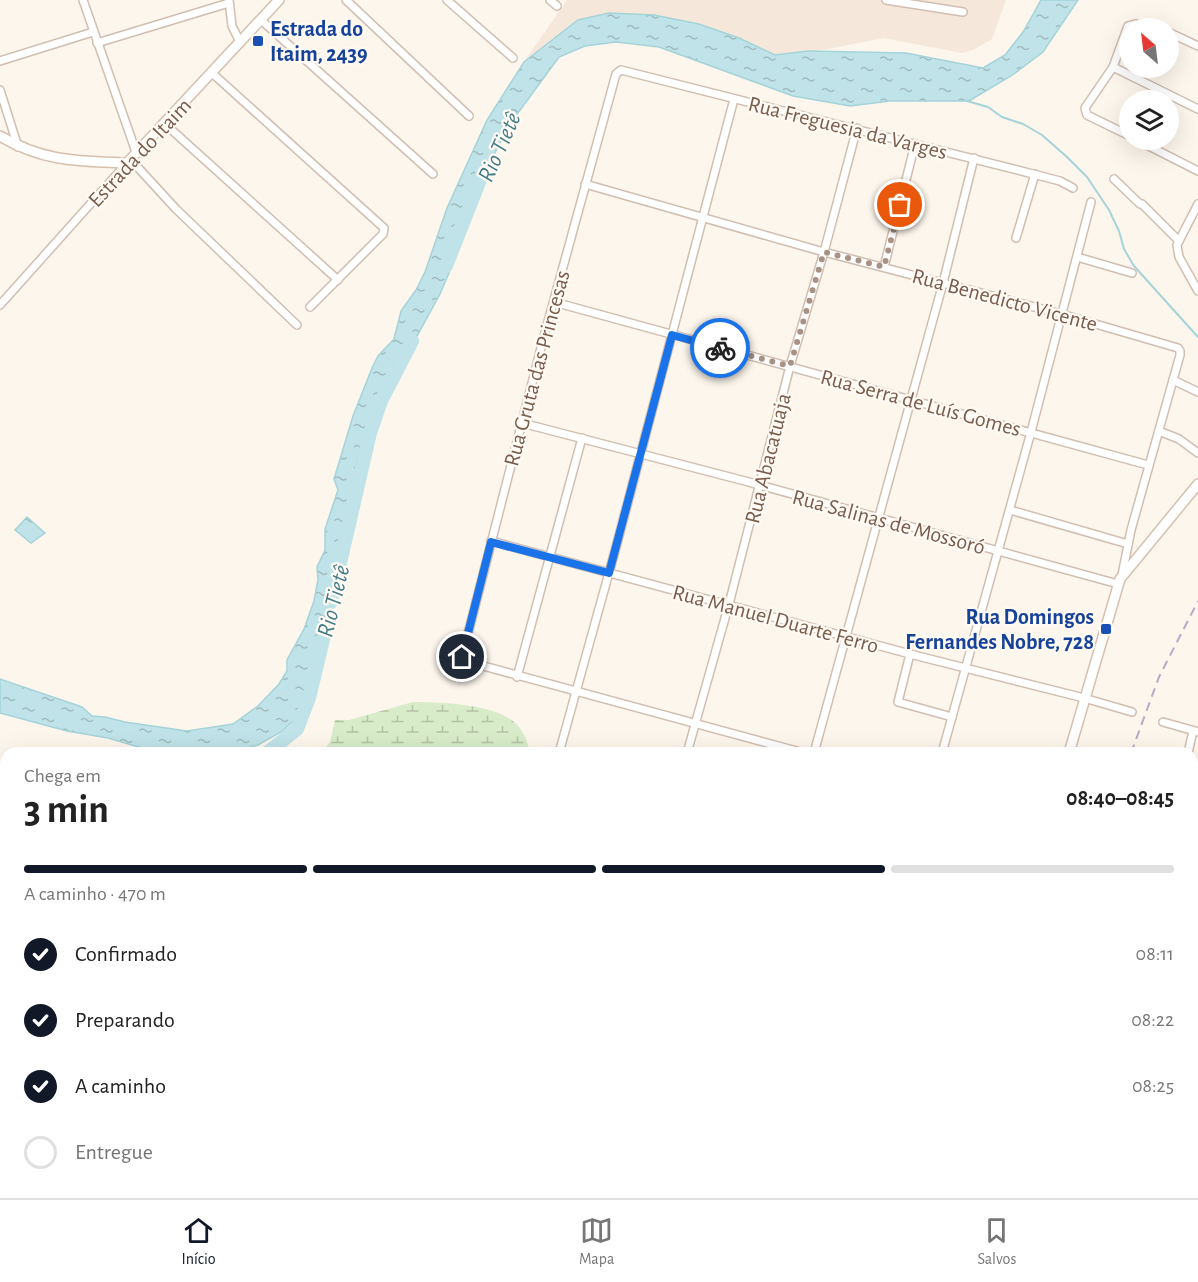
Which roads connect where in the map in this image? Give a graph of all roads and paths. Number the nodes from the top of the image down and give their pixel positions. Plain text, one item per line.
1 (83, 0) edge
2 (279, 0) edge
3 (346, 0) edge
4 (447, 0) edge
5 (550, 0) edge
6 (886, 0) edge
7 (229, 2) edge
8 (557, 6) dead end
9 (963, 12) dead end
10 (261, 20) junction
11 (93, 32) junction
12 (1179, 37) edge
13 (240, 42) junction
14 (97, 43) junction
15 (1198, 46) edge
16 (1119, 49) edge
17 (513, 58) dead end
18 (0, 61) edge
19 (1113, 67) junction
20 (618, 72) joint
21 (212, 73) junction
22 (0, 90) edge
23 (734, 99) junction
24 (1198, 109) edge
25 (469, 116) dead end
26 (164, 123) junction
27 (857, 128) junction
28 (1119, 130) edge
29 (0, 136) edge
30 (915, 144) junction
31 (18, 147) junction
32 (1157, 150) edge
33 (131, 158) junction
34 (974, 158) junction
35 (1198, 171) edge
36 (433, 174) dead end
37 (1035, 174) junction
38 (1114, 179) dead end
39 (585, 184) junction
40 (1073, 188) dead end
41 (1091, 202) dead end
42 (1198, 204) edge
43 (704, 216) junction
44 (1190, 219) junction
45 (1198, 223) edge
46 (1016, 238) dead end
47 (1179, 241) junction
48 (824, 252) junction
49 (1077, 257) junction
50 (884, 267) junction
51 (1132, 273) dead end
52 (338, 280) junction
53 (943, 283) junction
54 (1197, 288) edge
55 (554, 302) junction
56 (0, 305) edge
57 (310, 307) dead end
58 (1061, 314) junction
59 (297, 325) dead end
60 (672, 335) junction
61 (790, 366) junction
62 (1173, 380) junction
63 (1198, 392) edge
64 (911, 400) junction
65 (522, 423) junction
66 (1159, 431) junction
67 (1031, 432) junction
68 (582, 438) junction
69 (1198, 453) edge
70 (640, 454) junction
71 (1148, 465) junction
72 (1198, 484) edge
73 (759, 485) junction
74 (1010, 510) junction
75 (877, 517) junction
76 (491, 542) junction
77 (1128, 544) junction
78 (997, 551) junction
79 (550, 558) junction
80 (609, 573) junction
81 (1120, 579) junction
82 (729, 604) junction
83 (845, 636) junction
84 (910, 654) junction
85 (965, 668) junction
86 (517, 677) junction
87 (576, 692) junction
88 (1084, 698) junction
89 (1132, 712) dead end
90 (952, 717) junction
91 (1163, 722) dead end
92 (695, 723) junction
93 (1196, 731) edge
94 (561, 747) edge
95 (689, 747) edge
96 (782, 747) edge
97 (816, 747) edge
98 (944, 747) edge
99 (1072, 747) edge
100 (1190, 747) edge

1 - 11 street
2 - 10 street, Estrada do Itaim
3 - 25 street
4 - 17 street
5 - 8 street
6 - 9 street
7 - 13 street
7 - 14 street
10 - 13 street, Estrada do Itaim
10 - 36 street
11 - 14 street
11 - 18 street
12 - 15 street
13 - 21 street, Estrada do Itaim
14 - 33 street
16 - 19 street
19 - 24 street
19 - 28 street
20 - 23 street, Rua Freguesia da Varges
20 - 39 street, Rua Gruta das Princesas
21 - 26 street, Estrada do Itaim
21 - 52 street
22 - 31 street
23 - 27 street, Rua Freguesia da Varges
23 - 43 street
26 - 33 street, Estrada do Itaim
26 - 52 street
27 - 30 street, Rua Freguesia da Varges
27 - 48 street, Rua Abacatuaja
29 - 31 street
30 - 34 street, Rua Freguesia da Varges
30 - 50 street
31 - 33 street
32 - 35 street
33 - 56 street, Estrada do Itaim
33 - 59 street
34 - 37 street, Rua Freguesia da Varges
34 - 53 street
37 - 40 street, Rua Freguesia da Varges
37 - 46 street
38 - 47 street
39 - 43 street, Rua Benedicto Vicente
39 - 55 street, Rua Gruta das Princesas
41 - 49 street
42 - 44 street
43 - 48 street, Rua Benedicto Vicente
43 - 60 street
44 - 45 street
44 - 47 street
47 - 54 street
48 - 50 street, Rua Benedicto Vicente
48 - 61 street, Rua Abacatuaja
49 - 51 street
49 - 58 street
50 - 53 street, Rua Benedicto Vicente
52 - 57 street
53 - 58 street, Rua Benedicto Vicente
53 - 64 street
55 - 60 street, Rua Serra de Luís Gomes
55 - 65 street, Rua Gruta das Princesas
58 - 62 street, Rua Benedicto Vicente
58 - 67 street
60 - 61 street, Rua Serra de Luís Gomes
60 - 70 street
61 - 64 street, Rua Serra de Luís Gomes
61 - 73 street, Rua Abacatuaja
62 - 63 street
62 - 66 street
64 - 67 street, Rua Serra de Luís Gomes
64 - 75 street
65 - 68 street, Rua Salinas de Mossoró
65 - 76 street, Rua Gruta das Princesas
66 - 69 street
66 - 71 street
67 - 71 street, Rua Serra de Luís Gomes
67 - 74 street
68 - 70 street, Rua Salinas de Mossoró
68 - 79 street
70 - 73 street, Rua Salinas de Mossoró
70 - 80 street
71 - 77 street
72 - 81 street
73 - 75 street, Rua Salinas de Mossoró
73 - 82 street, Rua Abacatuaja
74 - 77 street
74 - 78 street
75 - 78 street, Rua Salinas de Mossoró
75 - 83 street
76 - 79 street, Rua Manuel Duarte Ferro
76 - 86 street, Rua Gruta das Princesas
77 - 81 street
78 - 81 street, Rua Salinas de Mossoró
78 - 85 street
79 - 80 street, Rua Manuel Duarte Ferro
79 - 86 street
80 - 82 street, Rua Manuel Duarte Ferro
80 - 87 street
81 - 88 street
82 - 83 street, Rua Manuel Duarte Ferro
82 - 92 street, Rua Abacatuaja
83 - 84 street, Rua Manuel Duarte Ferro
83 - 97 street
84 - 85 street, Rua Manuel Duarte Ferro
84 - 90 street
85 - 88 street, Rua Manuel Duarte Ferro
85 - 90 street
86 - 87 street
87 - 92 street
87 - 94 street
88 - 89 street, Rua Manuel Duarte Ferro
88 - 99 street
90 - 98 street
91 - 93 street
92 - 95 street, Rua Abacatuaja
92 - 96 street
93 - 100 street

